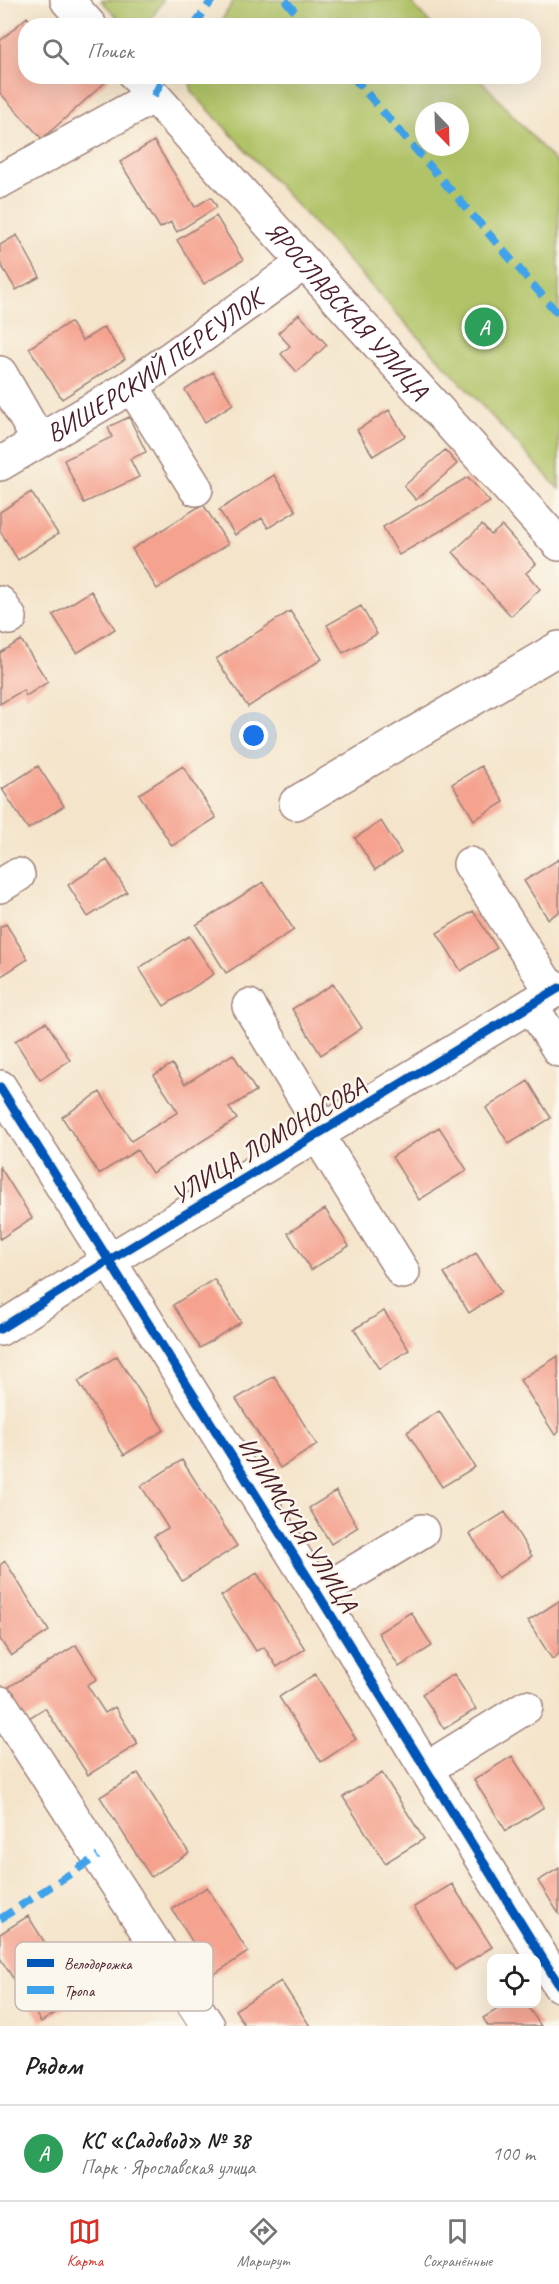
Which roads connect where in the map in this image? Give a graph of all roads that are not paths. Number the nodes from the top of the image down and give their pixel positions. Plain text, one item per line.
1 (67, 0) edge
2 (83, 18) edge
3 (145, 86) edge
4 (0, 181) edge
5 (304, 263) junction
6 (0, 374) edge
7 (132, 386) junction
8 (39, 441) junction
9 (0, 464) edge
10 (196, 489) dead end
11 (559, 544) edge
12 (559, 648) edge
13 (296, 803) dead end
14 (470, 864) dead end
15 (547, 995) edge
16 (249, 1006) dead end
17 (559, 1050) edge
18 (0, 1087) edge
19 (320, 1132) junction
20 (108, 1261) junction
21 (403, 1272) dead end
22 (0, 1329) edge
23 (422, 1531) dead end
24 (318, 1594) junction
25 (0, 1703) edge
26 (526, 1707) dead end
27 (426, 1769) junction
28 (154, 1942) edge
29 (559, 1985) edge
30 (198, 2011) edge
31 (208, 2026) edge

1 - 2 street
3 - 4 street
3 - 5 street, ЯРОСЛАВСКАЯ УЛИЦА
5 - 7 street, ВИШЕРСКИЙ ПЕРЕУЛОК
5 - 11 street, ЯРОСЛАВСКАЯ УЛИЦА
6 - 8 street
7 - 8 street, ВИШЕРСКИЙ ПЕРЕУЛОК
7 - 10 street
8 - 9 street, ВИШЕРСКИЙ ПЕРЕУЛОК
12 - 13 street
14 - 15 street
15 - 17 street
15 - 19 street, УЛИЦА ЛОМОНОСОВА
16 - 19 street
18 - 20 street, ИЛИМСКАЯ УЛИЦА
19 - 20 street, УЛИЦА ЛОМОНОСОВА
19 - 21 street
20 - 22 street, УЛИЦА ЛОМОНОСОВА
20 - 24 street, ИЛИМСКАЯ УЛИЦА
23 - 24 street
24 - 27 street, ИЛИМСКАЯ УЛИЦА
25 - 28 street
26 - 27 street
27 - 29 street, ИЛИМСКАЯ УЛИЦА
30 - 31 street

